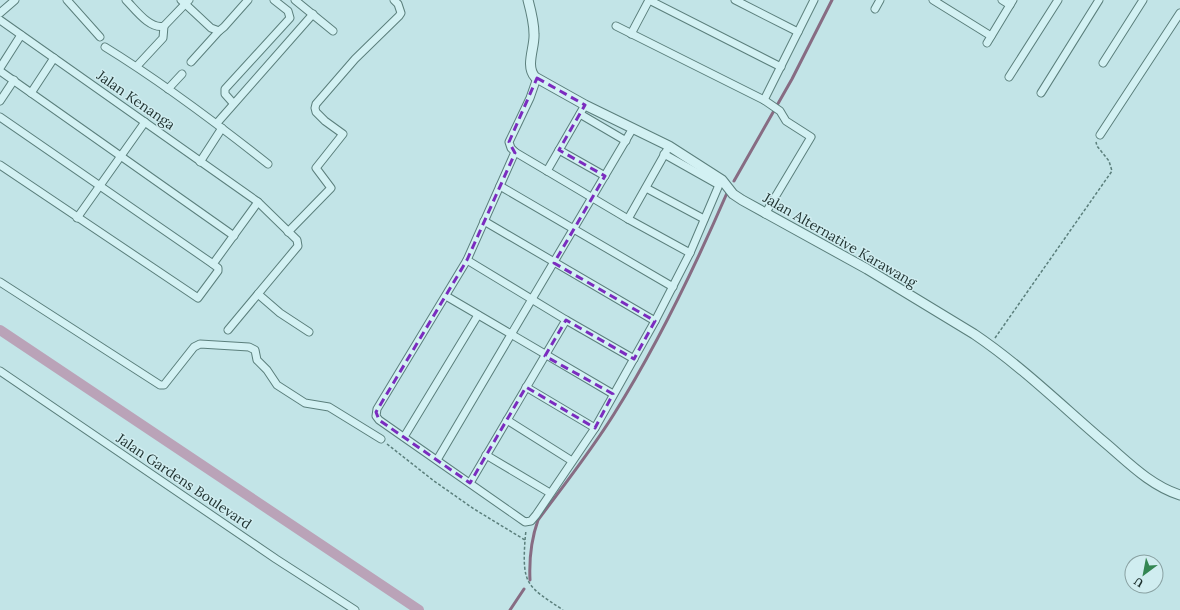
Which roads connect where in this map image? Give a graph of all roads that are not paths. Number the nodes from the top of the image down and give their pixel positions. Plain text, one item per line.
1 (15, 0) edge
2 (67, 0) edge
3 (126, 0) edge
4 (248, 0) edge
5 (274, 0) edge
6 (295, 0) edge
7 (394, 0) edge
8 (528, 0) edge
9 (649, 0) edge
10 (735, 0) edge
11 (814, 0) edge
12 (880, 0) edge
13 (933, 0) edge
14 (1002, 0) edge
15 (1058, 0) edge
16 (1099, 0) edge
17 (1143, 0) edge
18 (185, 1) edge
19 (1012, 3) edge
20 (874, 9) dead end
21 (0, 13) edge
22 (1180, 13) edge
23 (313, 14) junction
24 (0, 20) edge
25 (164, 26) junction
26 (616, 26) dead end
27 (219, 31) junction
28 (333, 31) dead end
29 (798, 32) junction
30 (632, 34) junction
31 (21, 35) junction
32 (991, 36) junction
33 (100, 37) dead end
34 (987, 43) dead end
35 (105, 46) dead end
36 (54, 58) junction
37 (191, 62) dead end
38 (1103, 63) dead end
39 (137, 66) junction
40 (781, 67) junction
41 (0, 69) edge
42 (182, 74) dead end
43 (1009, 77) dead end
44 (536, 78) junction
45 (14, 80) junction
46 (168, 89) junction
47 (31, 93) junction
48 (1041, 93) dead end
49 (764, 100) junction
50 (0, 101) edge
51 (233, 103) junction
52 (585, 105) junction
53 (580, 114) junction
54 (0, 117) edge
55 (144, 122) junction
56 (220, 126) junction
57 (633, 128) junction
58 (1100, 135) road end
59 (626, 141) junction
60 (559, 150) junction
61 (667, 150) junction
62 (515, 152) junction
63 (120, 155) junction
64 (200, 162) junction
65 (268, 164) dead end
66 (0, 165) edge
67 (547, 171) junction
68 (606, 176) junction
69 (98, 186) junction
70 (500, 186) junction
71 (646, 188) junction
72 (592, 198) junction
73 (258, 202) junction
74 (765, 214) junction
75 (77, 218) junction
76 (628, 219) junction
77 (704, 219) junction
78 (484, 221) junction
79 (573, 230) junction
80 (288, 232) junction
81 (234, 236) junction
82 (690, 253) junction
83 (467, 260) junction
84 (554, 263) junction
85 (213, 264) junction
86 (0, 282) edge
87 (672, 287) junction
88 (258, 294) junction
89 (446, 296) junction
90 (532, 300) junction
91 (478, 315) junction
92 (566, 320) junction
93 (655, 321) junction
94 (228, 330) dead end
95 (309, 332) dead end
96 (511, 335) junction
97 (545, 356) junction
98 (634, 359) junction
99 (0, 371) edge
100 (526, 387) junction
101 (613, 394) junction
102 (507, 420) junction
103 (595, 428) junction
104 (404, 437) junction
105 (381, 439) road end
106 (486, 455) junction
107 (437, 460) junction
108 (572, 460) junction
109 (470, 483) junction
110 (550, 494) junction
111 (1180, 495) edge
112 (355, 610) edge

1 - 21 street
2 - 33 street
3 - 25 street
4 - 27 street
5 - 51 street
6 - 23 street
7 - 80 street
8 - 44 street
9 - 30 street
9 - 40 street
10 - 29 street
11 - 29 street
12 - 20 street
13 - 32 street
14 - 19 street
15 - 43 street
16 - 48 street
17 - 38 street
18 - 25 street
18 - 27 street
19 - 32 street
22 - 58 street
23 - 28 street
23 - 51 street
24 - 31 street, Jalan Kenanga
25 - 39 street
26 - 30 street
27 - 37 street
29 - 40 street
30 - 49 street
31 - 36 street, Jalan Kenanga
31 - 41 street
32 - 34 street
35 - 39 street
36 - 47 street
36 - 55 street, Jalan Kenanga
39 - 46 street
40 - 49 street
41 - 45 street
42 - 46 street
44 - 52 street, Jalan Alternative Karawang
44 - 62 street
45 - 47 street
45 - 50 street
46 - 56 street
47 - 63 street
49 - 74 street
51 - 56 street
52 - 53 street
52 - 57 street, Jalan Alternative Karawang
53 - 59 street
53 - 60 street
54 - 69 street
55 - 63 street
55 - 64 street, Jalan Kenanga
56 - 64 street
56 - 65 street
57 - 59 street
57 - 61 street, Jalan Alternative Karawang
59 - 68 street
60 - 67 street
60 - 68 street
61 - 71 street
61 - 74 street, Jalan Alternative Karawang
61 - 77 street
62 - 67 street
62 - 70 street
63 - 69 street
63 - 81 street
64 - 73 street, Jalan Kenanga
66 - 75 street
67 - 72 street
68 - 72 street
69 - 75 street
69 - 85 street
70 - 78 street
70 - 79 street
71 - 76 street
71 - 77 street
72 - 76 street
72 - 79 street
73 - 80 street, Jalan Kenanga
73 - 81 street
74 - 111 street, Jalan Alternative Karawang
75 - 85 street
76 - 82 street
77 - 82 street
78 - 83 street
78 - 84 street
79 - 84 street
79 - 87 street
80 - 88 street, Jalan Kenanga
81 - 85 street
82 - 87 street
83 - 89 street
83 - 90 street
84 - 90 street
84 - 93 street
86 - 105 street
87 - 93 street
88 - 94 street
88 - 95 street
89 - 91 street
89 - 104 street
90 - 92 street
90 - 96 street
91 - 96 street
91 - 104 street
92 - 97 street
92 - 98 street
93 - 98 street
96 - 97 street
96 - 107 street
97 - 100 street
97 - 101 street
98 - 101 street
99 - 112 street, Jalan Gardens Boulevard
100 - 102 street
100 - 103 street
101 - 103 street
102 - 106 street
102 - 108 street
103 - 108 street
104 - 107 street
106 - 109 street
106 - 110 street
107 - 109 street
108 - 110 street
109 - 110 street

